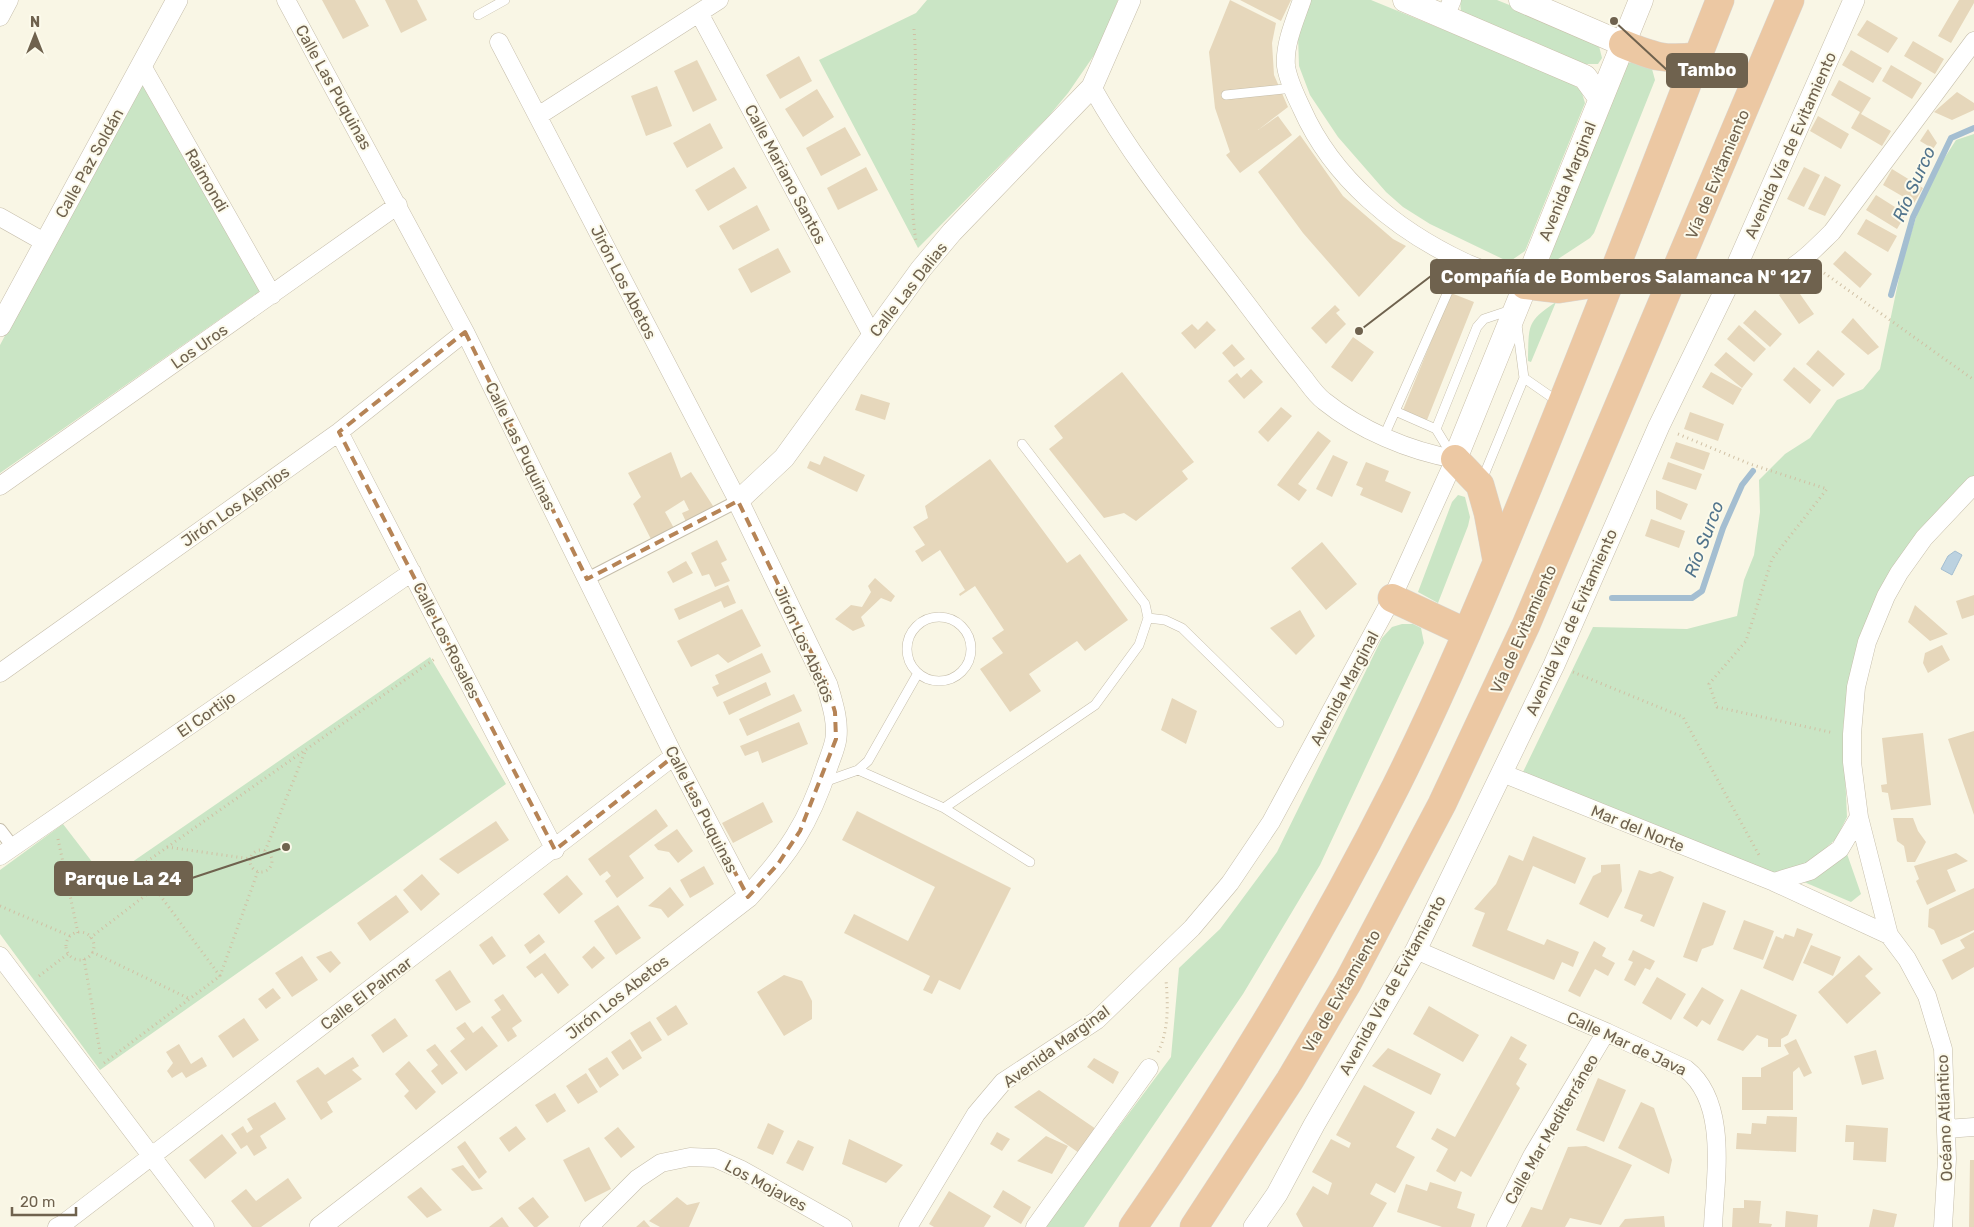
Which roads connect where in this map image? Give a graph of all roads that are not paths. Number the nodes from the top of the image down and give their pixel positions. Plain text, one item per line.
1 (9, 0) edge
2 (177, 0) edge
3 (286, 0) edge
4 (505, 0) edge
5 (719, 0) edge
6 (1130, 0) edge
7 (1302, 0) edge
8 (1405, 0) edge
9 (1521, 0) edge
10 (1641, 0) edge
11 (1720, 0) edge
12 (1790, 0) edge
13 (1854, 0) edge
14 (1449, 8) edge
15 (699, 13) junction
16 (478, 15) dead end
17 (0, 17) edge
18 (1974, 41) edge
19 (499, 42) dead end
20 (1623, 44) junction
21 (1697, 56) junction
22 (142, 66) junction
23 (1092, 87) junction
24 (1292, 88) junction
25 (1226, 95) dead end
26 (1601, 99) junction
27 (538, 116) junction
28 (398, 205) junction
29 (0, 218) edge
30 (46, 243) junction
31 (1465, 262) junction
32 (1734, 272) junction
33 (1611, 281) junction
34 (272, 295) junction
35 (1520, 297) junction
36 (0, 326) edge
37 (465, 332) junction
38 (872, 336) junction
39 (1524, 378) junction
40 (1562, 404) junction
41 (1395, 411) junction
42 (1436, 429) junction
43 (339, 432) junction
44 (1384, 436) junction
45 (1022, 444) dead end
46 (1454, 459) junction
47 (1480, 485) junction
48 (1974, 485) edge
49 (0, 486) edge
50 (738, 502) junction
51 (1497, 562) junction
52 (412, 572) junction
53 (587, 579) junction
54 (1392, 598) junction
55 (1148, 618) junction
56 (1467, 633) junction
57 (0, 673) edge
58 (918, 673) junction
59 (1279, 723) dead end
60 (674, 756) junction
61 (858, 770) junction
62 (1502, 773) junction
63 (822, 783) junction
64 (944, 808) junction
65 (1859, 817) junction
66 (0, 830) edge
67 (555, 850) junction
68 (6, 852) edge
69 (1030, 862) dead end
70 (1774, 882) junction
71 (748, 896) junction
72 (1889, 935) junction
73 (1416, 950) junction
74 (0, 956) edge
75 (1606, 1032) junction
76 (1149, 1068) road end
77 (1974, 1127) edge
78 (1946, 1129) junction
79 (151, 1156) junction
80 (57, 1227) edge
81 (205, 1227) edge
82 (320, 1227) edge
83 (589, 1227) edge
84 (844, 1227) edge
85 (908, 1227) edge
86 (1035, 1227) edge
87 (1133, 1227) edge
88 (1194, 1227) edge
89 (1254, 1227) edge
90 (1496, 1227) edge
91 (1713, 1227) edge
92 (1943, 1227) edge

1 - 17 street
2 - 22 street, Calle Paz Soldán
3 - 28 street, Calle Las Puquinas
4 - 16 lane
5 - 15 street
6 - 23 street, Calle Las Dalias
7 - 24 street
8 - 14 main road
9 - 20 main road
10 - 20 main road, Avenida Marginal
11 - 21 highway
12 - 88 highway, Vía de Evitamiento
13 - 32 street, Avenida Vía de Evitamiento
14 - 26 main road
15 - 27 street
15 - 38 street, Calle Mariano Santos
18 - 32 street
19 - 27 street, Jirón Los Abetos
20 - 21 highway
20 - 26 main road, Avenida Marginal
21 - 33 highway
22 - 30 street, Calle Paz Soldán
22 - 34 street, Raimondi
23 - 38 street, Calle Las Dalias
23 - 44 street
24 - 25 lane
24 - 31 street
26 - 35 main road, Avenida Marginal
27 - 50 street, Jirón Los Abetos
28 - 34 street, Los Uros
28 - 37 street, Calle Las Puquinas
29 - 30 street
30 - 36 street, Calle Paz Soldán
31 - 35 street
31 - 41 lane
32 - 62 street, Avenida Vía de Evitamiento
33 - 35 highway
33 - 40 highway
34 - 49 street, Los Uros
35 - 39 lane
35 - 42 lane
35 - 46 main road, Avenida Marginal
37 - 43 street, Jirón Los Ajenjos
37 - 53 street, Calle Las Puquinas
38 - 50 street, Calle Las Dalias
39 - 40 lane
39 - 47 lane
40 - 51 highway
41 - 42 lane
41 - 44 lane
42 - 46 lane
43 - 52 street, Calle Los Rosales
43 - 57 street, Jirón Los Ajenjos
44 - 46 street
45 - 55 lane
46 - 47 highway
46 - 54 street, Avenida Marginal
47 - 51 highway
48 - 65 street, Océano Atlántico
50 - 53 street
50 - 63 street, Jirón Los Abetos
51 - 56 highway
52 - 67 street, Calle Los Rosales
52 - 68 street, El Cortijo
53 - 60 street, Calle Las Puquinas
54 - 56 highway
54 - 85 street, Avenida Marginal
55 - 59 lane
55 - 64 lane
56 - 87 highway
58 - 58 lane
58 - 61 lane
60 - 67 street, Calle El Palmar
60 - 71 street, Calle Las Puquinas
61 - 63 lane
61 - 64 lane
62 - 70 street, Mar del Norte
62 - 73 street, Avenida Vía de Evitamiento
63 - 71 street, Jirón Los Abetos
64 - 69 lane
65 - 70 street
65 - 72 street, Océano Atlántico
66 - 68 street
67 - 79 street, Calle El Palmar
70 - 72 street, Mar del Norte
71 - 82 street, Jirón Los Abetos
72 - 78 street, Océano Atlántico
73 - 75 street, Calle Mar de Java
73 - 89 street, Avenida Vía de Evitamiento
74 - 79 street
75 - 90 street, Calle Mar Mediterráneo
75 - 91 street, Calle Mar de Java
76 - 86 street
77 - 78 street
78 - 92 street, Océano Atlántico
79 - 80 street, Calle El Palmar
79 - 81 street
83 - 84 street, Los Mojaves

